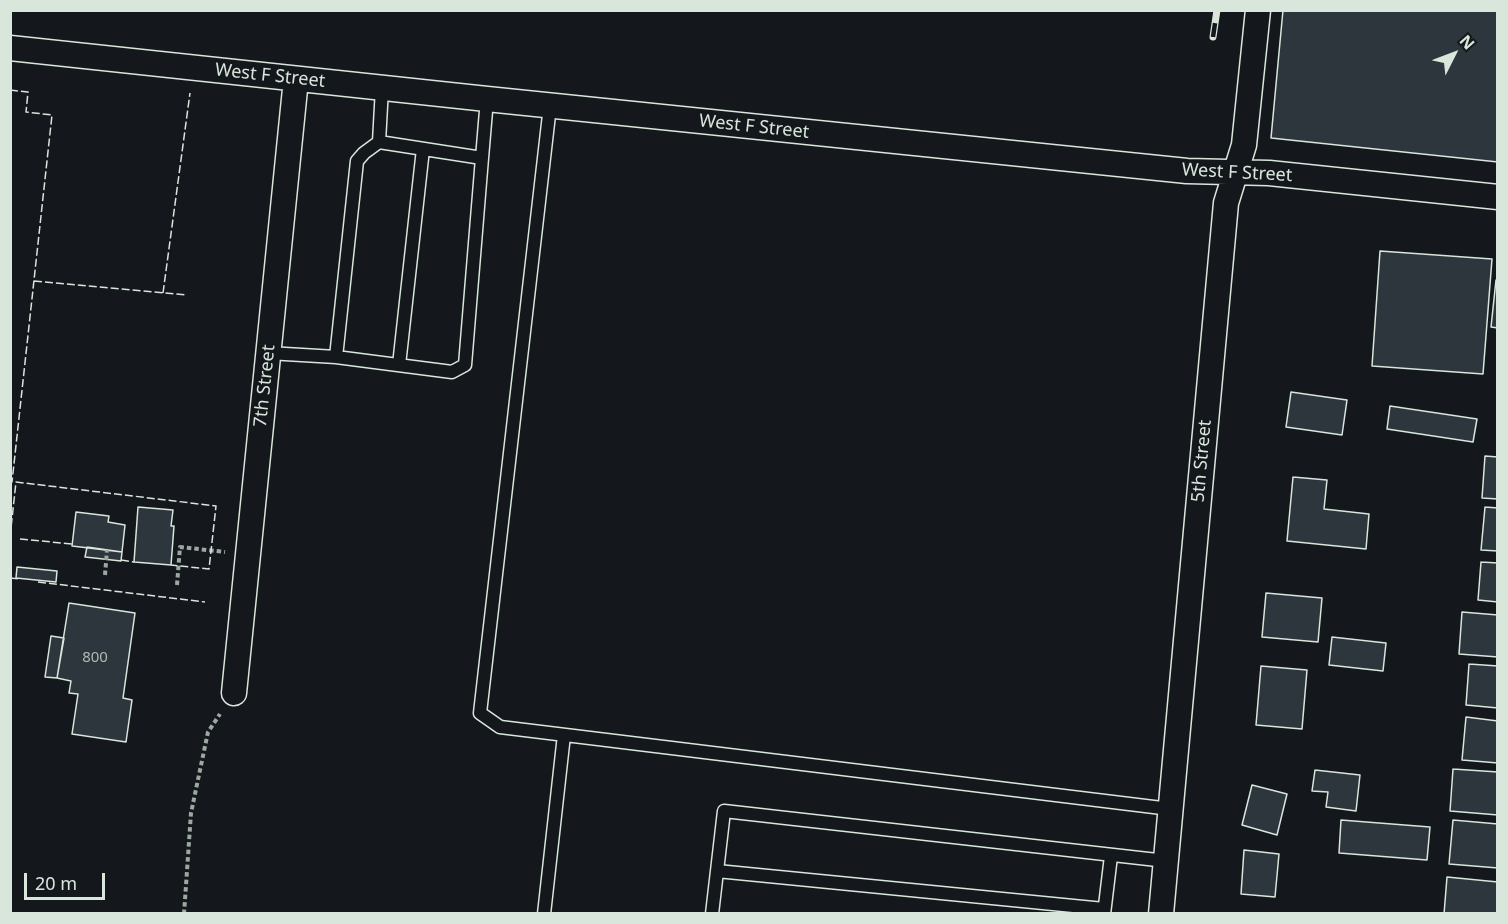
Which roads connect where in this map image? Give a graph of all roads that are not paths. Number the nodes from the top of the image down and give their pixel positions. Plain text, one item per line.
1 (1258, 10) edge
2 (10, 48) edge
3 (296, 79) junction
4 (382, 88) junction
5 (487, 99) junction
6 (550, 106) junction
7 (379, 142) junction
8 (423, 149) junction
9 (482, 158) junction
10 (1235, 172) junction
11 (1497, 197) edge
12 (268, 353) junction
13 (336, 353) junction
14 (399, 365) junction
15 (234, 693) road end
16 (564, 735) junction
17 (1170, 809) junction
18 (1111, 856) junction
19 (1166, 861) junction
20 (717, 871) junction
21 (1104, 911) edge
22 (544, 914) edge
23 (712, 914) edge
24 (1161, 914) edge

1 - 10 street, 5th Street
2 - 3 street, West F Street
3 - 4 street, West F Street
3 - 12 street, 7th Street
4 - 5 street, West F Street
4 - 7 lane
5 - 6 street, West F Street
5 - 9 lane
6 - 10 street, West F Street
6 - 16 lane
7 - 8 lane
7 - 13 lane
8 - 9 lane
8 - 14 lane
9 - 14 lane
10 - 11 street, West F Street
10 - 17 street, 5th Street
12 - 13 lane
12 - 15 street, 7th Street
13 - 14 lane
16 - 17 lane
16 - 22 lane
17 - 19 street, 5th Street
18 - 19 lane
18 - 20 lane
18 - 21 lane
19 - 24 street, 5th Street
20 - 21 lane
20 - 23 lane

